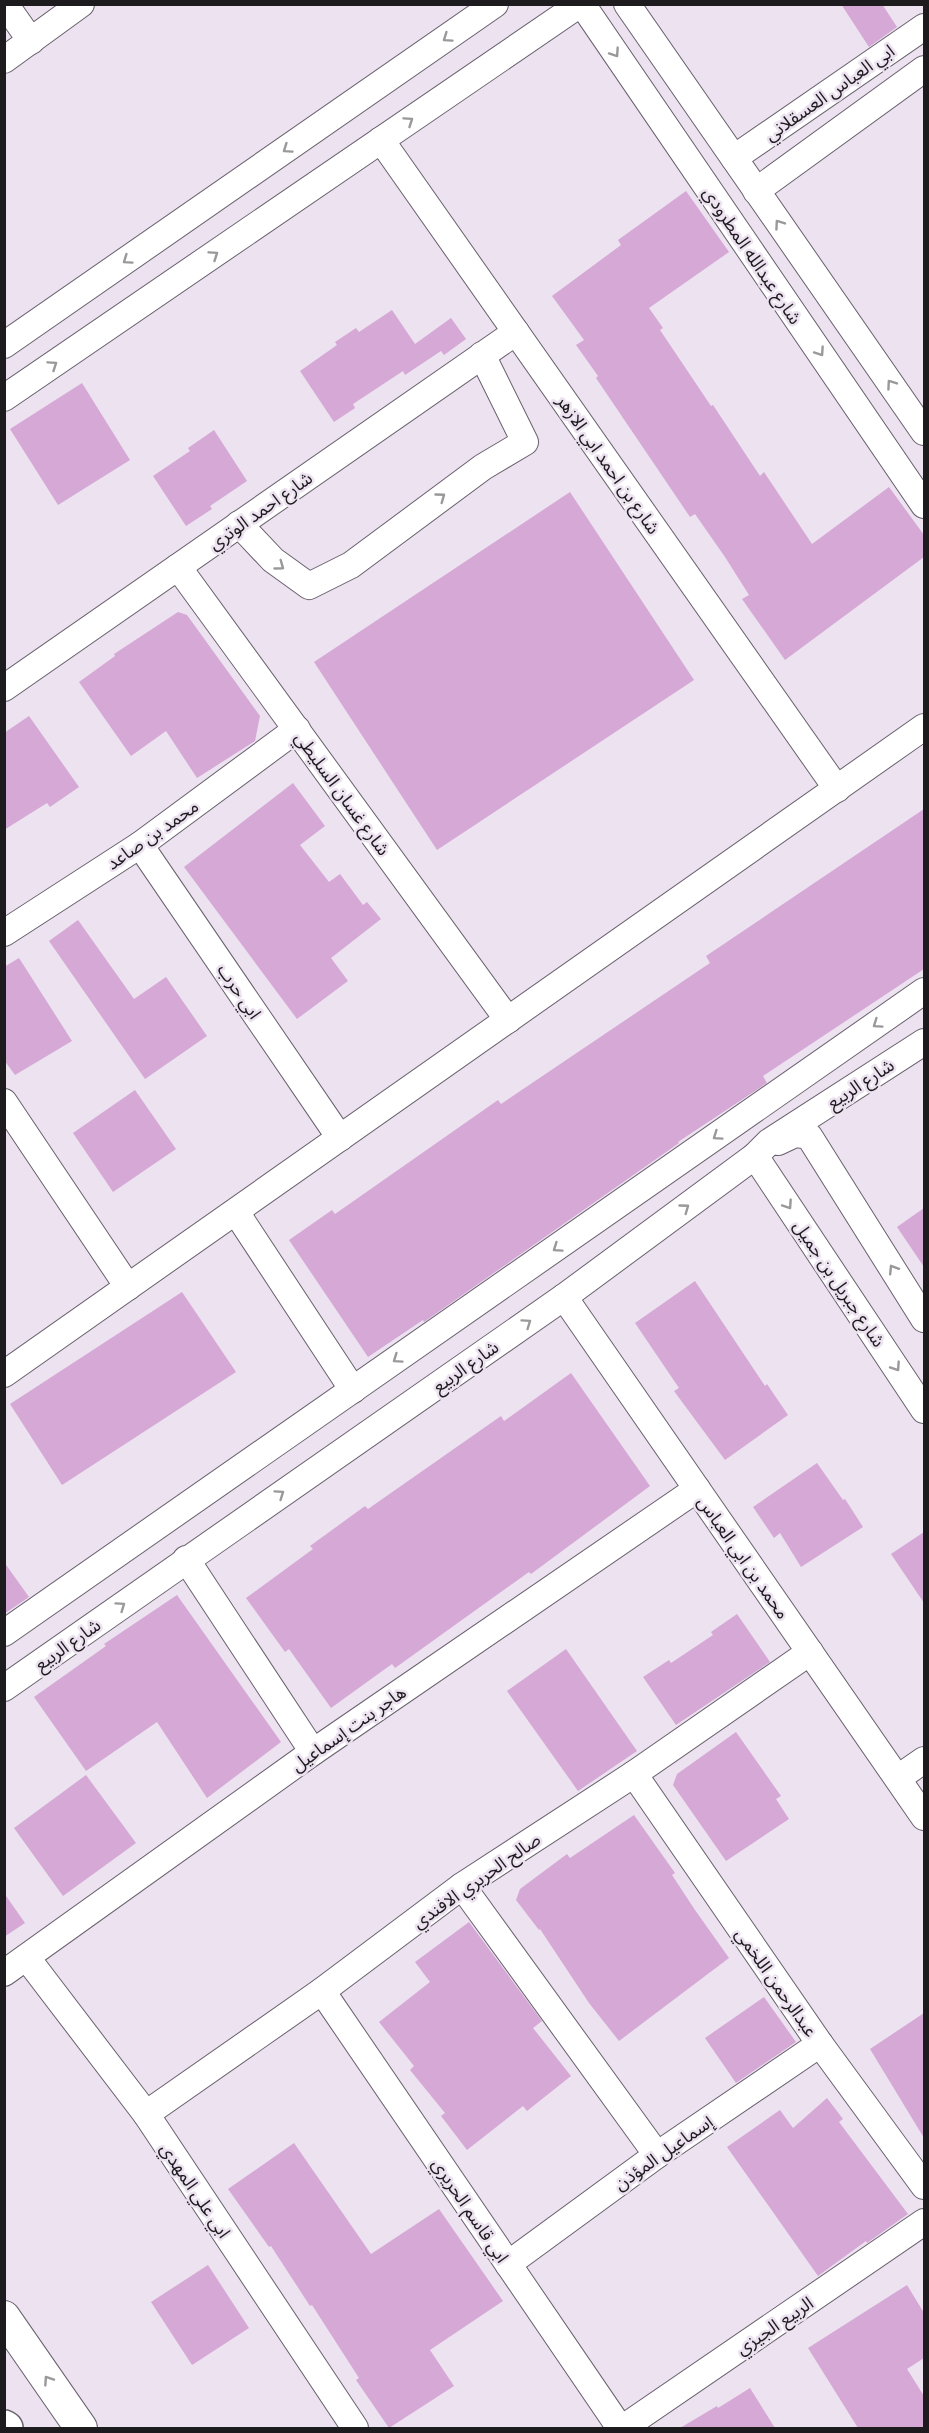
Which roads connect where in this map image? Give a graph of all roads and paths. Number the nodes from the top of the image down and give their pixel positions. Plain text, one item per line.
1 (5, 4) edge
2 (81, 4) edge
3 (495, 4) edge
4 (581, 4) edge
5 (627, 4) edge
6 (924, 27) edge
7 (31, 41) junction
8 (4, 60) edge
9 (924, 69) edge
10 (381, 140) junction
11 (734, 158) junction
12 (756, 191) junction
13 (516, 332) junction
14 (4, 345) edge
15 (482, 355) junction
16 (4, 398) edge
17 (924, 432) edge
18 (924, 505) edge
19 (239, 524) junction
20 (178, 567) junction
21 (4, 688) edge
22 (924, 727) edge
23 (297, 729) junction
24 (837, 789) junction
25 (140, 845) junction
26 (4, 933) edge
27 (924, 991) edge
28 (508, 1020) junction
29 (924, 1042) edge
30 (8, 1117) edge
31 (340, 1138) junction
32 (760, 1163) junction
33 (236, 1212) junction
34 (128, 1287) junction
35 (564, 1297) junction
36 (924, 1319) edge
37 (4, 1374) edge
38 (353, 1390) junction
39 (924, 1410) edge
40 (697, 1489) junction
41 (186, 1559) junction
42 (4, 1633) edge
43 (810, 1652) junction
44 (4, 1688) edge
45 (313, 1752) junction
46 (924, 1760) edge
47 (634, 1774) junction
48 (898, 1778) junction
49 (924, 1817) edge
50 (462, 1886) junction
51 (27, 1958) junction
52 (4, 1973) edge
53 (322, 1991) junction
54 (820, 2044) junction
55 (146, 2114) junction
56 (657, 2155) junction
57 (924, 2186) edge
58 (924, 2222) edge
59 (508, 2264) junction
60 (4, 2317) edge
61 (81, 2428) edge
62 (355, 2428) edge
63 (622, 2428) edge

1 - 7 street
2 - 7 street
3 -> 14 street
10 -> 4 street
4 -> 18 street, شارع عبدالله المطرودي
5 - 11 street
6 - 11 street, ابي العباس العسقلاني
7 - 8 street
9 - 12 street, ابي العباس العسقلاني
10 - 13 street, شارع بن احمد ابي الازهر
16 -> 10 street
11 - 12 street
17 -> 12 street
13 - 15 street, شارع احمد الوتري
13 - 24 street, شارع بن احمد ابي الازهر
15 - 19 street, شارع احمد الوتري
19 -> 15 street
19 - 20 street, شارع احمد الوتري
20 - 21 street, شارع احمد الوتري
20 - 23 street, شارع غسان السليطي
22 - 24 street
23 - 25 street, محمد بن صاعد
23 - 28 street, شارع غسان السليطي
24 - 28 street
25 - 26 street, محمد بن صاعد
25 - 31 street, ابي حرب
27 -> 38 street, شارع الربيع
28 - 31 street
29 - 32 street, شارع الربيع
30 - 34 street
31 - 33 street
35 -> 32 street, شارع الربيع
36 -> 32 street
32 -> 39 street, شارع جبريل بن جميل
33 - 34 street
33 - 38 street
34 - 37 street
35 - 40 street, محمد بن ابي العباس
41 -> 35 street, شارع الربيع
38 - 42 street, شارع الربيع
40 - 43 street, محمد بن ابي العباس
40 - 45 street, هاجر بنت إسماعيل
44 -> 41 street, شارع الربيع
41 - 45 street
43 - 47 street, صالح الحريري الافندي
43 - 48 street, محمد بن ابي العباس
45 - 51 street, هاجر بنت إسماعيل
46 - 48 street
47 - 50 street, صالح الحريري الافندي
47 - 54 street, عبدالرحمن اللخمي
48 - 49 street, محمد بن ابي العباس
50 - 53 street, صالح الحريري الافندي
50 - 56 street
51 - 52 street, هاجر بنت إسماعيل
51 - 55 street, ابي علي المهدي
53 - 55 street, صالح الحريري الافندي
53 - 59 street, ابي قاسم الحريري
54 - 56 street, إسماعيل المؤذن
54 - 57 street, عبدالرحمن اللخمي
55 - 62 street, ابي علي المهدي
56 - 59 street, إسماعيل المؤذن
58 - 63 street, الربيع الجيزي
59 - 63 street, ابي قاسم الحريري
61 -> 60 main road

